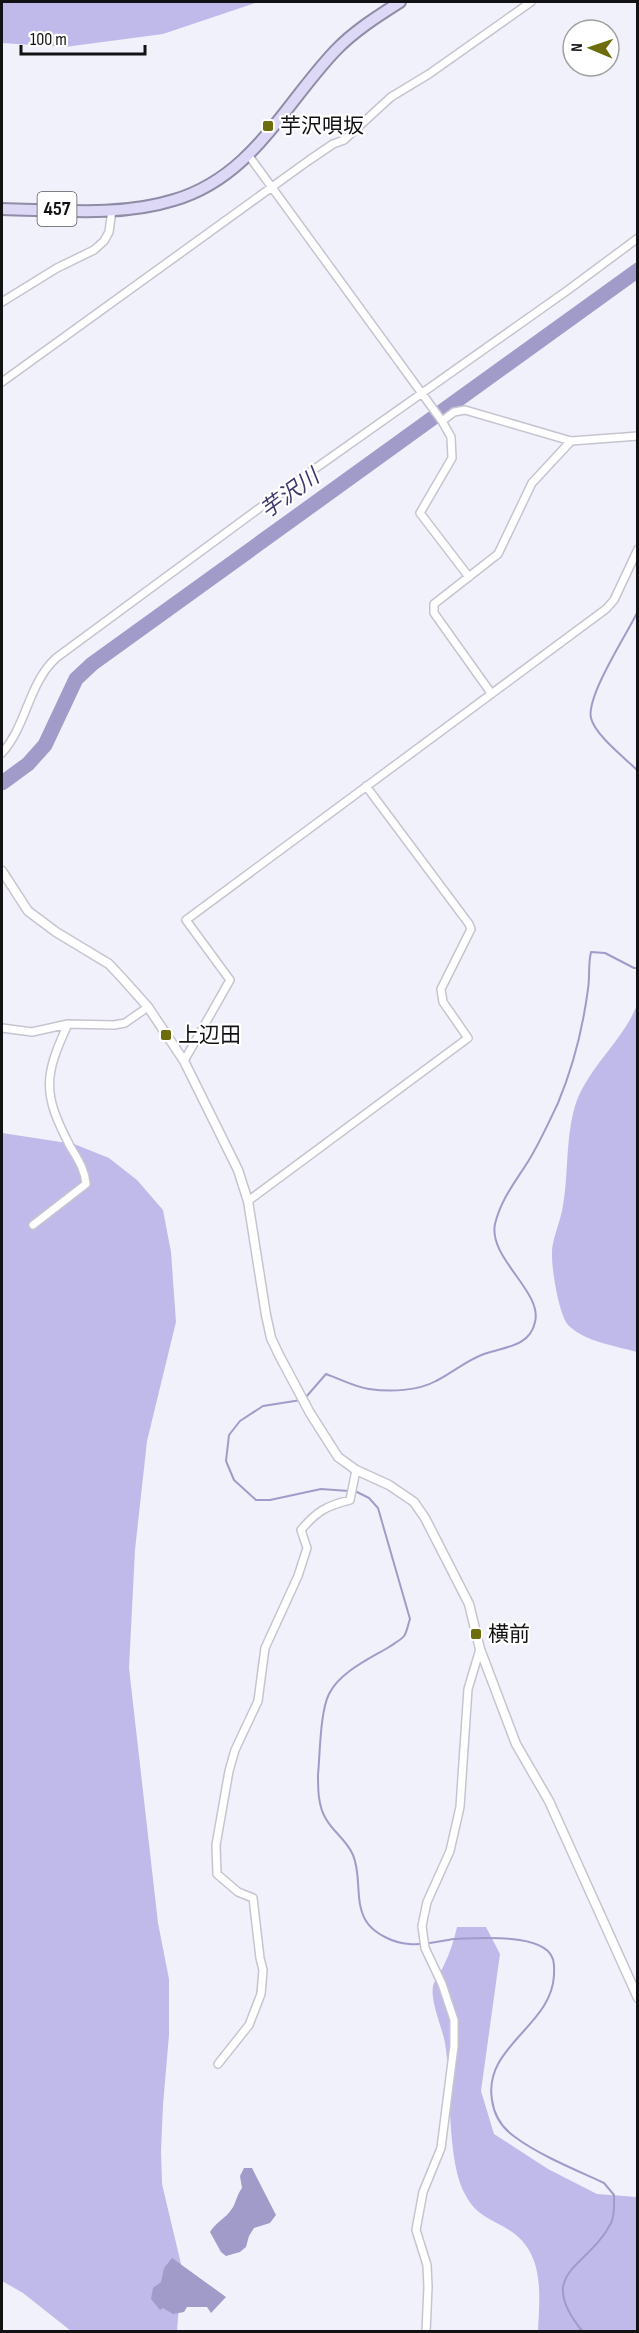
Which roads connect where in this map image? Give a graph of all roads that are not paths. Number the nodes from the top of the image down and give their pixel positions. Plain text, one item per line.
1 (400, 2) edge
2 (531, 2) edge
3 (249, 156) junction
4 (273, 187) junction
5 (2, 209) edge
6 (112, 210) junction
7 (638, 238) edge
8 (2, 302) edge
9 (2, 382) edge
10 (422, 394) junction
11 (441, 420) junction
12 (638, 436) edge
13 (571, 441) junction
14 (638, 549) edge
15 (469, 578) junction
16 (491, 693) junction
17 (2, 753) edge
18 (366, 786) junction
19 (2, 871) edge
20 (148, 1008) junction
21 (68, 1024) junction
22 (2, 1028) edge
23 (184, 1061) junction
24 (248, 1201) junction
25 (33, 1225) dead end
26 (356, 1470) junction
27 (480, 1649) junction
28 (638, 1998) edge
29 (218, 2064) dead end
30 (426, 2331) edge

1 - 3 highway, 457
2 - 4 street
3 - 4 street
3 - 6 highway, 457
4 - 9 street
4 - 10 street
5 - 6 highway, 457
6 - 8 street
7 - 10 street
10 - 11 street
10 - 17 street
11 - 13 street
11 - 15 street
12 - 13 street
13 - 15 street
14 - 16 street
15 - 16 street
16 - 18 street
18 - 23 street
18 - 24 street
19 - 20 street
20 - 21 street
20 - 23 street
21 - 22 street
21 - 25 street
23 - 24 street
24 - 26 street
26 - 27 street
26 - 29 street
27 - 28 street
27 - 30 street

